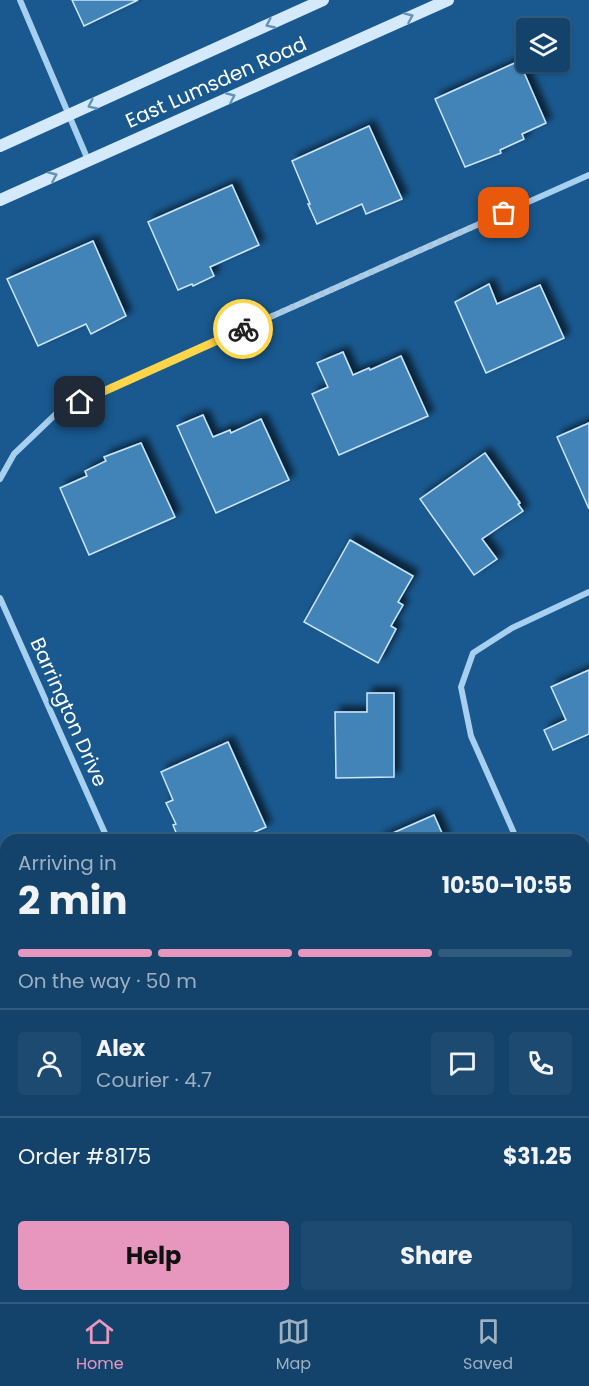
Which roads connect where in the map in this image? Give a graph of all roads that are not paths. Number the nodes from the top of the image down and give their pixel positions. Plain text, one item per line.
1 (20, 0) edge
2 (323, 0) edge
3 (448, 0) edge
4 (69, 116) junction
5 (0, 146) edge
6 (88, 161) junction
7 (589, 175) edge
8 (0, 200) edge
9 (0, 479) edge
10 (589, 592) edge
11 (0, 598) edge
12 (105, 834) edge
13 (514, 834) edge

1 - 4 street
2 -> 4 main road, East Lumsden Road
6 -> 3 main road, East Lumsden Road
4 - 5 main road, East Lumsden Road
4 - 6 street
8 -> 6 main road, East Lumsden Road
7 - 9 street
10 - 13 street
11 - 12 street, Barrington Drive

